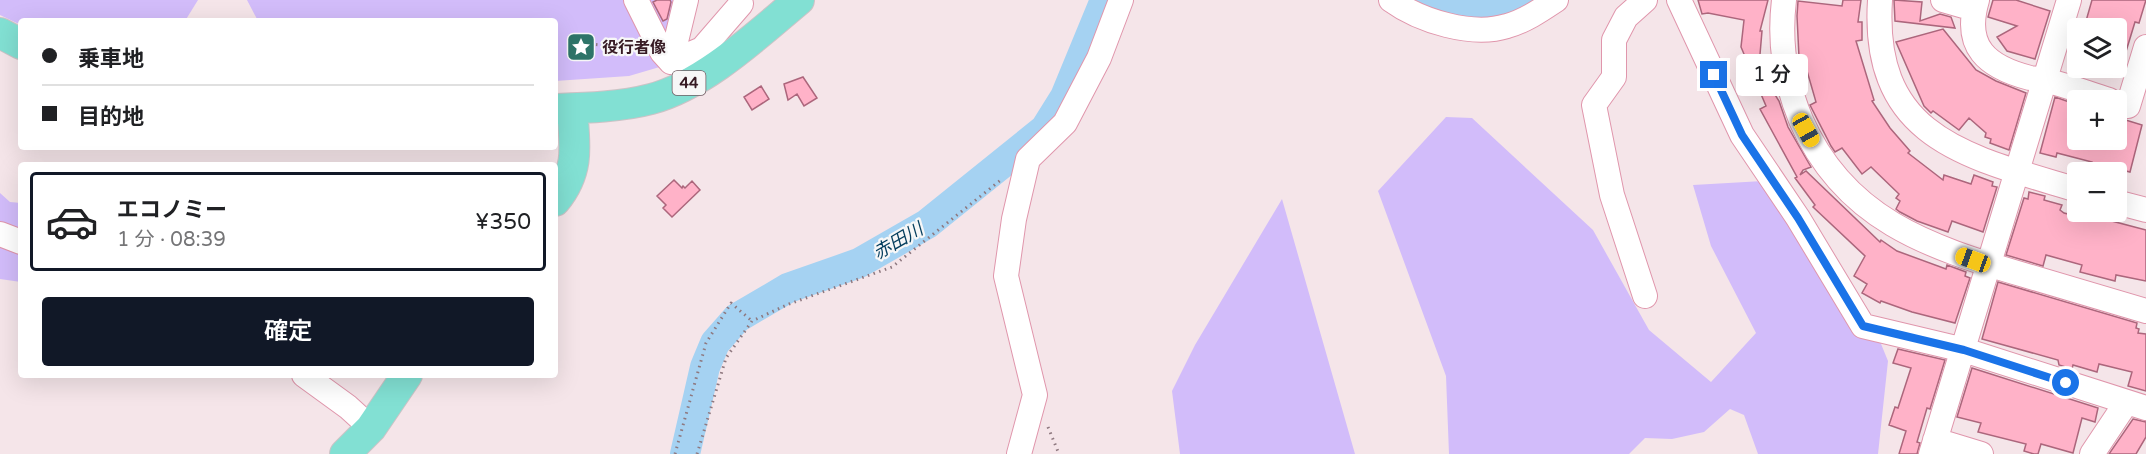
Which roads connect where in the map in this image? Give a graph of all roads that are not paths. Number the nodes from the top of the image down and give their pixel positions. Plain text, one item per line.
1 (636, 0) edge
2 (686, 0) edge
3 (799, 0) edge
4 (1121, 0) edge
5 (1391, 0) edge
6 (1556, 0) edge
7 (1646, 0) edge
8 (1679, 0) edge
9 (1784, 0) edge
10 (1880, 0) edge
11 (1943, 0) edge
12 (2069, 0) edge
13 (741, 4) dead end
14 (1976, 4) edge
15 (0, 33) edge
16 (18, 42) edge
17 (2146, 47) edge
18 (665, 53) junction
19 (713, 55) junction
20 (2046, 80) junction
21 (2078, 90) edge
22 (2127, 99) edge
23 (564, 109) edge
24 (2017, 172) junction
25 (2067, 187) edge
26 (558, 197) edge
27 (2127, 204) edge
28 (2146, 210) edge
29 (0, 234) edge
30 (18, 241) edge
31 (1990, 266) junction
32 (1645, 296) dead end
33 (2146, 311) edge
34 (1964, 350) junction
35 (311, 378) edge
36 (405, 378) edge
37 (2136, 405) edge
38 (370, 428) junction
39 (1933, 447) edge
40 (345, 454) edge
41 (1019, 454) edge
42 (1981, 454) edge
43 (2092, 454) edge

1 - 18 street
2 - 18 street
3 - 19 main road, 44
4 - 41 street
5 - 6 street
7 - 32 street
8 - 34 street
9 - 31 street
10 - 24 street
11 - 14 street
12 - 20 street
13 - 19 street
14 - 20 street
15 - 16 main road
17 - 22 street
18 - 19 street
19 - 23 main road, 44
20 - 21 street
20 - 24 street
23 - 26 main road
24 - 25 street
24 - 31 street
27 - 28 street
29 - 30 street
31 - 33 street
31 - 34 street
34 - 37 street
34 - 39 street
35 - 38 street
36 - 38 main road
37 - 43 street
38 - 40 main road
39 - 42 street

